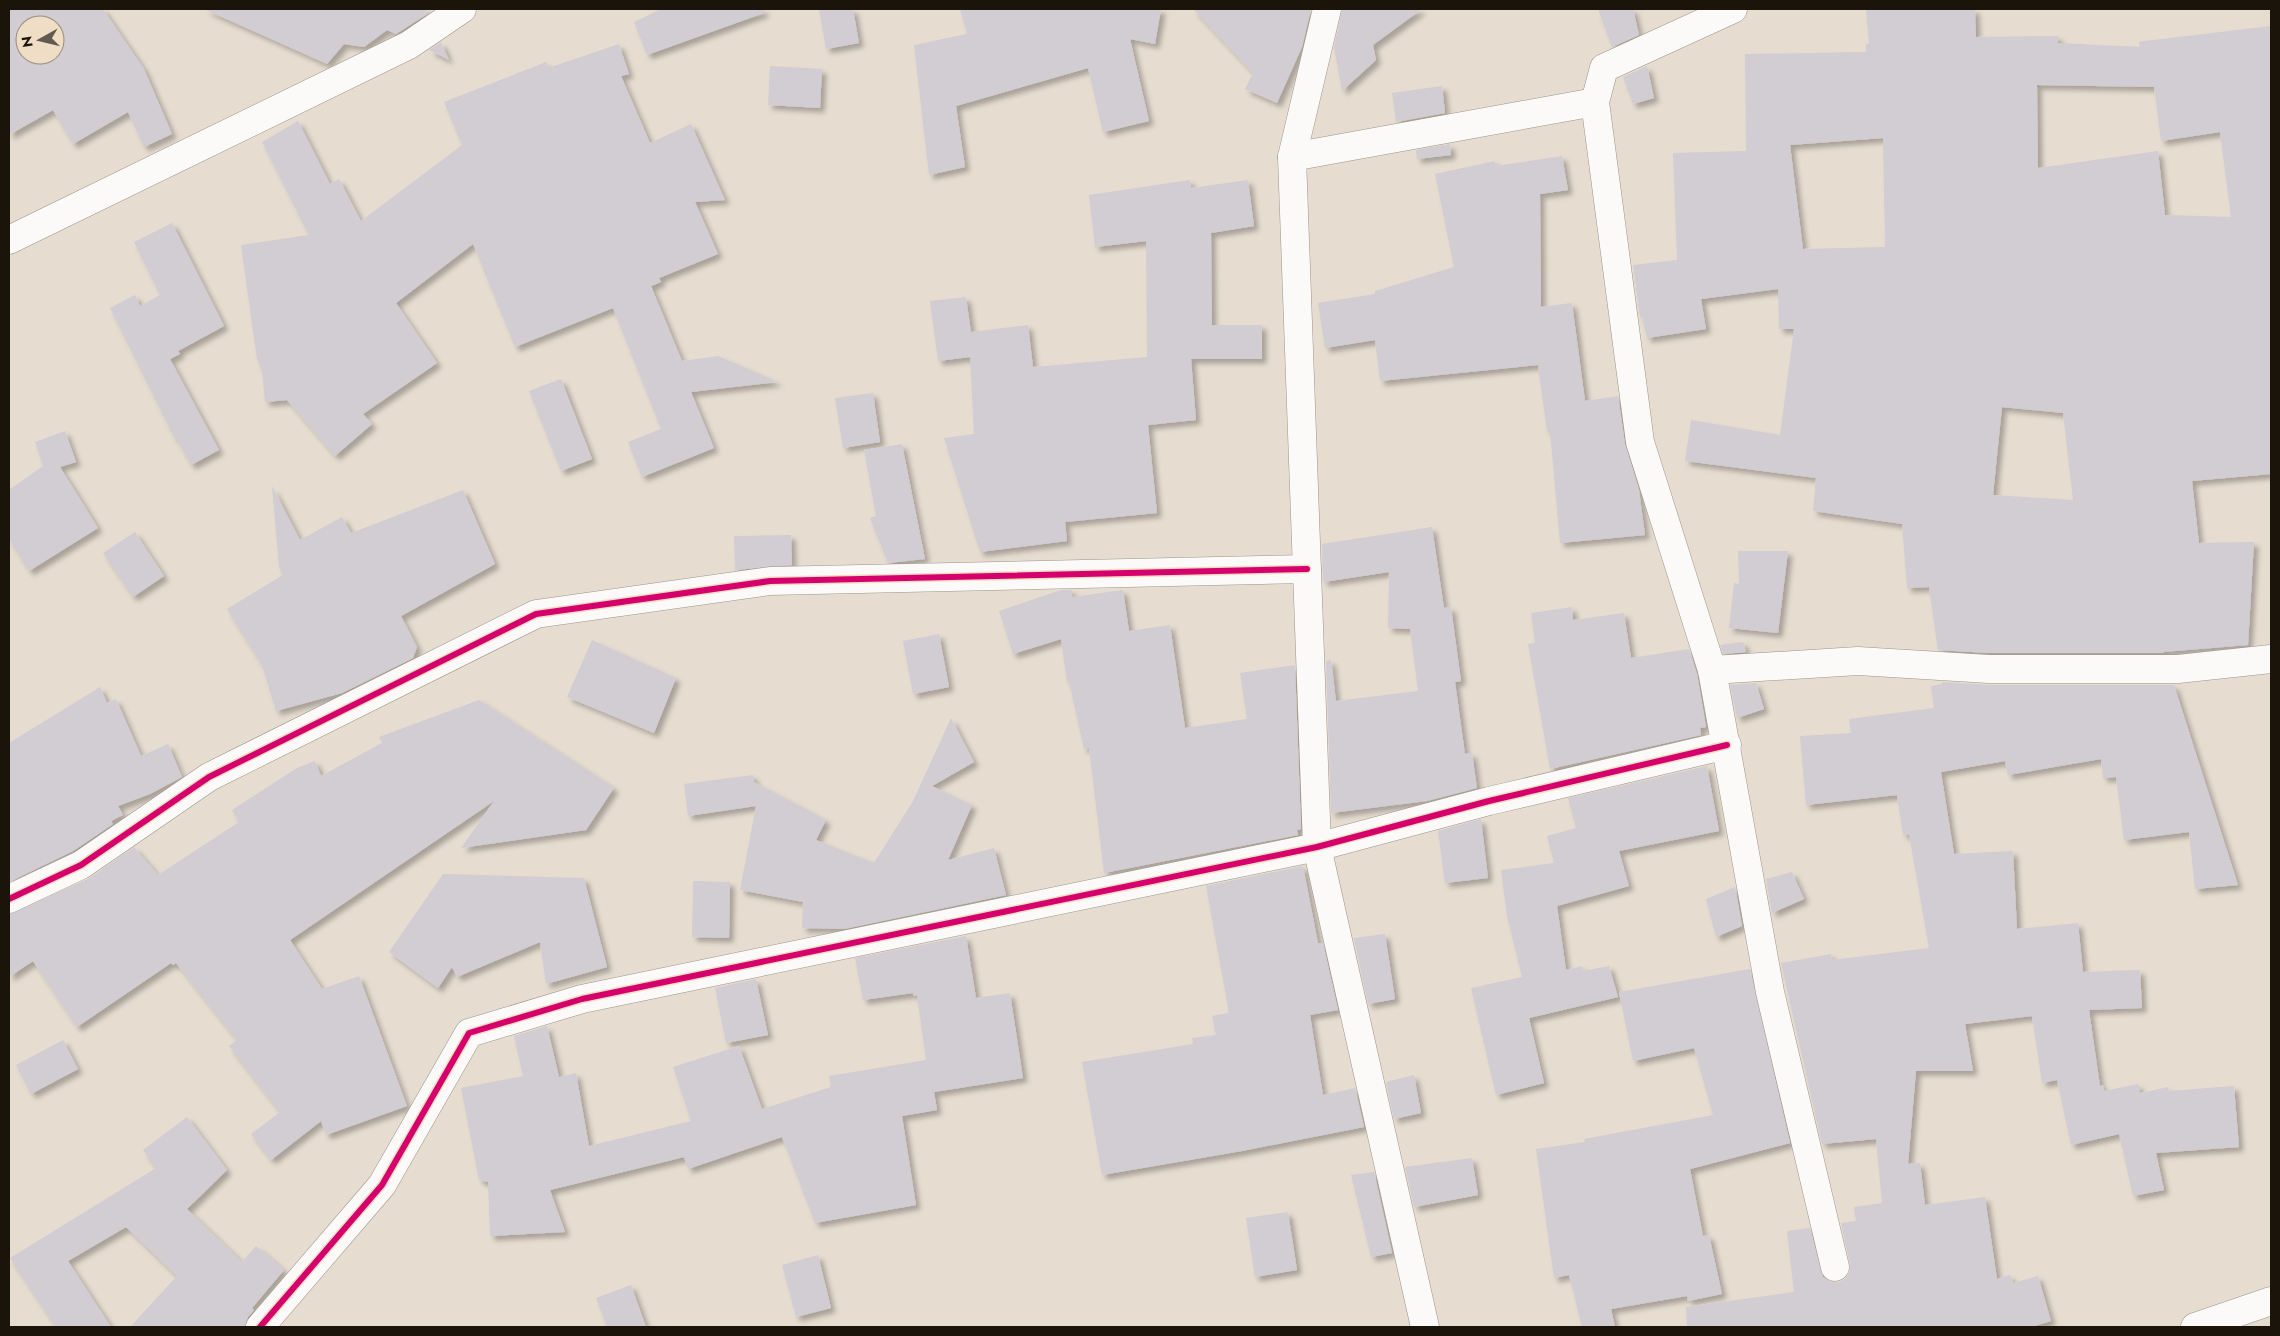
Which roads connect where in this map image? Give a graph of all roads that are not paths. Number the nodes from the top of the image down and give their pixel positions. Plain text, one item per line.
1 (462, 9) edge
2 (1327, 9) edge
3 (1733, 9) edge
4 (1595, 102) junction
5 (1292, 158) junction
6 (9, 240) edge
7 (1307, 569) junction
8 (2271, 658) edge
9 (1712, 670) junction
10 (1726, 744) junction
11 (1317, 847) junction
12 (9, 899) edge
13 (1835, 1266) dead end
14 (2271, 1301) edge
15 (260, 1327) edge
16 (1425, 1327) edge
17 (2196, 1327) edge

1 - 6 street
2 - 5 street
3 - 4 street
4 - 5 street
4 - 9 street
5 - 7 street
7 - 11 street
7 - 12 street
8 - 9 street
9 - 10 street
10 - 11 street
10 - 13 street
11 - 15 street
11 - 16 street
14 - 17 street

